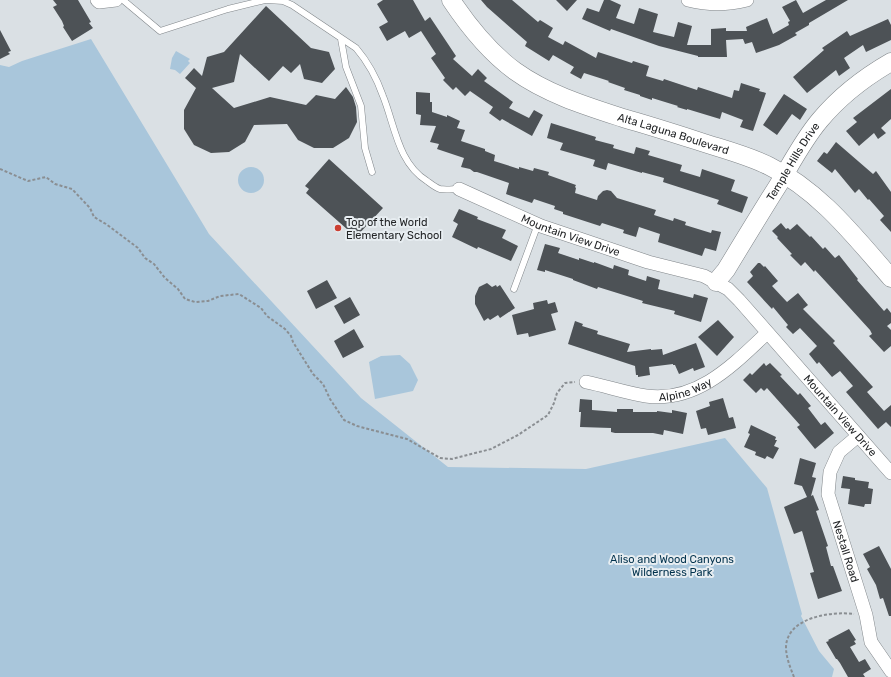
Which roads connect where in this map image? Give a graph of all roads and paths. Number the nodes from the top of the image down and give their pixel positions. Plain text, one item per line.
1 (97, 0) edge
2 (116, 0) edge
3 (123, 0) edge
4 (266, 0) edge
5 (451, 0) edge
6 (688, 0) edge
7 (747, 0) edge
8 (704, 2) edge
9 (341, 39) junction
10 (891, 62) edge
11 (0, 169) edge
12 (372, 172) dead end
13 (784, 175) junction
14 (459, 189) joint
15 (538, 224) junction
16 (891, 278) edge
17 (716, 282) junction
18 (514, 289) dead end
19 (767, 332) junction
20 (586, 382) joint
21 (858, 436) junction
22 (891, 473) edge
23 (866, 615) junction
24 (891, 671) edge
25 (794, 677) edge

1 - 2 street
3 - 4 lane, Mountain View Drive
4 - 9 lane, Mountain View Drive
5 - 13 main road, Alta Laguna Boulevard
6 - 8 street
7 - 8 street
9 - 12 lane
9 - 14 lane, Mountain View Drive
10 - 13 main road, Temple Hills Drive
11 - 20 path
13 - 16 main road, Alta Laguna Boulevard
13 - 17 main road, Temple Hills Drive
14 - 15 street, Mountain View Drive
15 - 17 street, Mountain View Drive
15 - 18 lane
17 - 19 street, Mountain View Drive
19 - 20 street, Alpine Way
19 - 21 street, Mountain View Drive
21 - 22 street, Mountain View Drive
21 - 23 street, Nestall Road
23 - 24 street, Nestall Road
23 - 25 path

